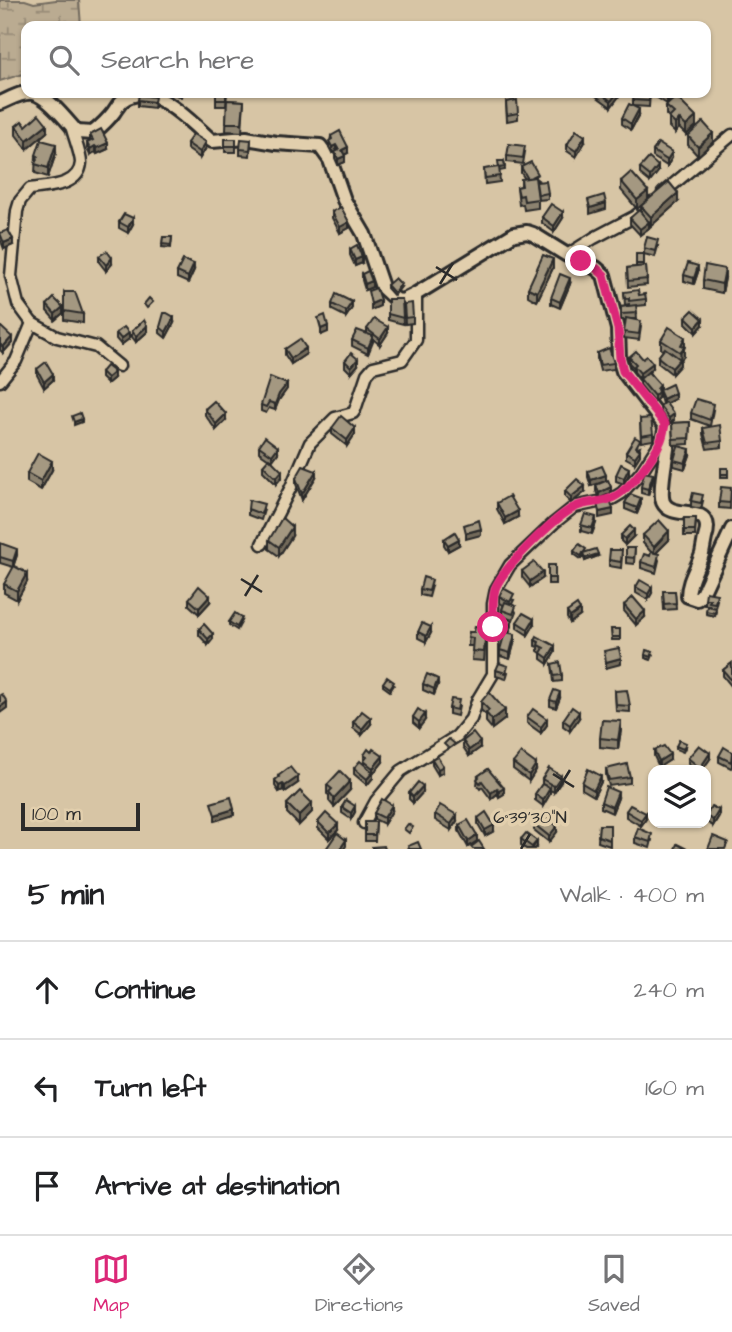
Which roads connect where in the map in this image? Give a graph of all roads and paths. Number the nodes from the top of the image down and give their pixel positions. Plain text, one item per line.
1 (21, 94) edge
2 (42, 98) edge
3 (128, 98) edge
4 (156, 98) edge
5 (0, 103) edge
6 (71, 125) junction
7 (732, 135) edge
8 (567, 255) junction
9 (415, 294) junction
10 (32, 323) junction
11 (119, 366) dead end
12 (0, 381) edge
13 (665, 424) junction
14 (732, 529) edge
15 (262, 544) dead end
16 (364, 823) edge

1 - 5 street
2 - 6 street
3 - 6 street
4 - 9 street
6 - 10 street
7 - 8 street
8 - 9 street
8 - 13 street
9 - 15 street
10 - 11 street
10 - 12 street
13 - 14 street
13 - 16 street

